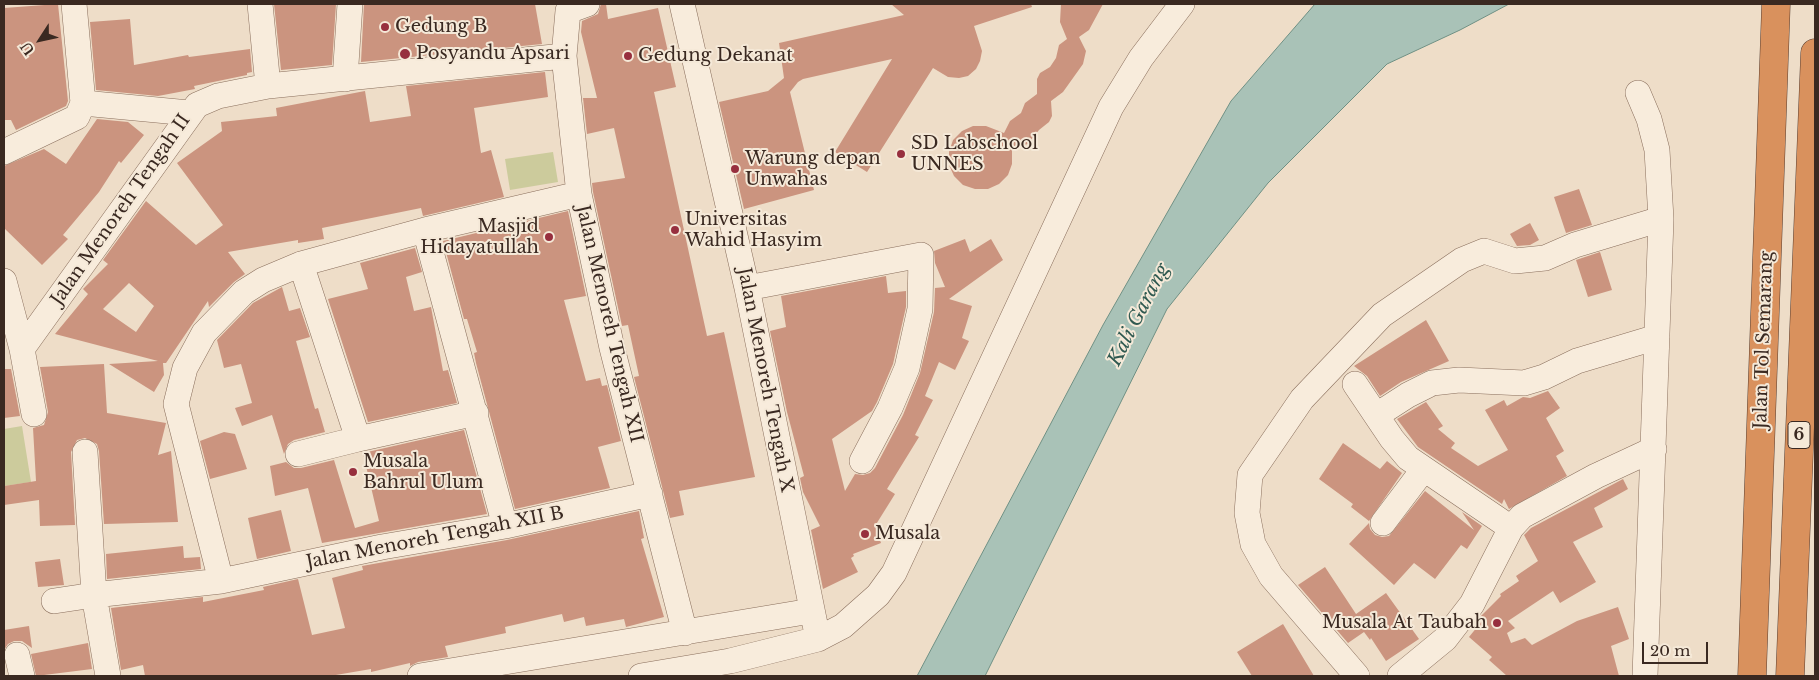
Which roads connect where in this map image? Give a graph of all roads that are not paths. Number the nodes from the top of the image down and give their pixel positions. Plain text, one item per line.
1 (74, 4) edge
2 (260, 4) edge
3 (350, 4) edge
4 (682, 4) edge
5 (1182, 4) edge
6 (1776, 4) edge
7 (578, 7) edge
8 (1815, 53) edge
9 (564, 56) junction
10 (345, 79) junction
11 (268, 86) junction
12 (1638, 93) dead end
13 (82, 103) junction
14 (189, 113) junction
15 (4, 152) edge
16 (579, 194) junction
17 (1661, 219) junction
18 (425, 230) junction
19 (301, 264) junction
20 (4, 281) edge
21 (747, 288) junction
22 (1657, 338) junction
23 (13, 351) edge
24 (1356, 384) dead end
25 (476, 413) junction
26 (34, 414) dead end
27 (1377, 415) junction
28 (358, 439) junction
29 (1654, 449) junction
30 (85, 452) dead end
31 (298, 454) dead end
32 (862, 461) dead end
33 (1423, 470) junction
34 (650, 494) junction
35 (1383, 522) dead end
36 (505, 526) junction
37 (1511, 528) junction
38 (221, 581) junction
39 (94, 595) junction
40 (54, 601) dead end
41 (812, 611) junction
42 (685, 633) junction
43 (818, 640) junction
44 (108, 676) edge
45 (420, 676) edge
46 (640, 676) edge
47 (1357, 676) edge
48 (1400, 676) edge
49 (1645, 676) edge
50 (1752, 676) edge
51 (1790, 676) edge

1 - 13 street
2 - 11 street
3 - 10 street
4 - 21 street, Jalan Menoreh Tengah X
5 - 43 street
6 - 50 highway, Jalan Tol Semarang
7 - 9 street, Jalan Menoreh Tengah XII
8 - 51 highway, 6
9 - 10 street, Jalan Menoreh Tengah II
9 - 16 street, Jalan Menoreh Tengah XII
10 - 11 street, Jalan Menoreh Tengah II
11 - 14 street, Jalan Menoreh Tengah II
12 - 17 street
13 - 14 street
13 - 15 street
14 - 23 street, Jalan Menoreh Tengah II
16 - 18 street
16 - 34 street, Jalan Menoreh Tengah XII
17 - 22 street
17 - 47 street
18 - 19 street
18 - 25 street
19 - 28 street
19 - 38 street
20 - 23 street
21 - 32 street
21 - 41 street, Jalan Menoreh Tengah X
22 - 27 street
22 - 29 street
23 - 26 street
24 - 27 street
25 - 28 street
25 - 36 street
27 - 33 street
28 - 31 street
29 - 37 street
29 - 49 street
30 - 39 street
33 - 35 street
33 - 37 street
34 - 36 street, Jalan Menoreh Tengah XII B
34 - 42 street, Jalan Menoreh Tengah XII
36 - 38 street, Jalan Menoreh Tengah XII B
37 - 48 street
38 - 39 street, Jalan Menoreh Tengah XII B
39 - 40 street, Jalan Menoreh Tengah XII B
39 - 44 street
41 - 42 street
41 - 43 street, Jalan Menoreh Tengah X
42 - 45 street
43 - 46 street

